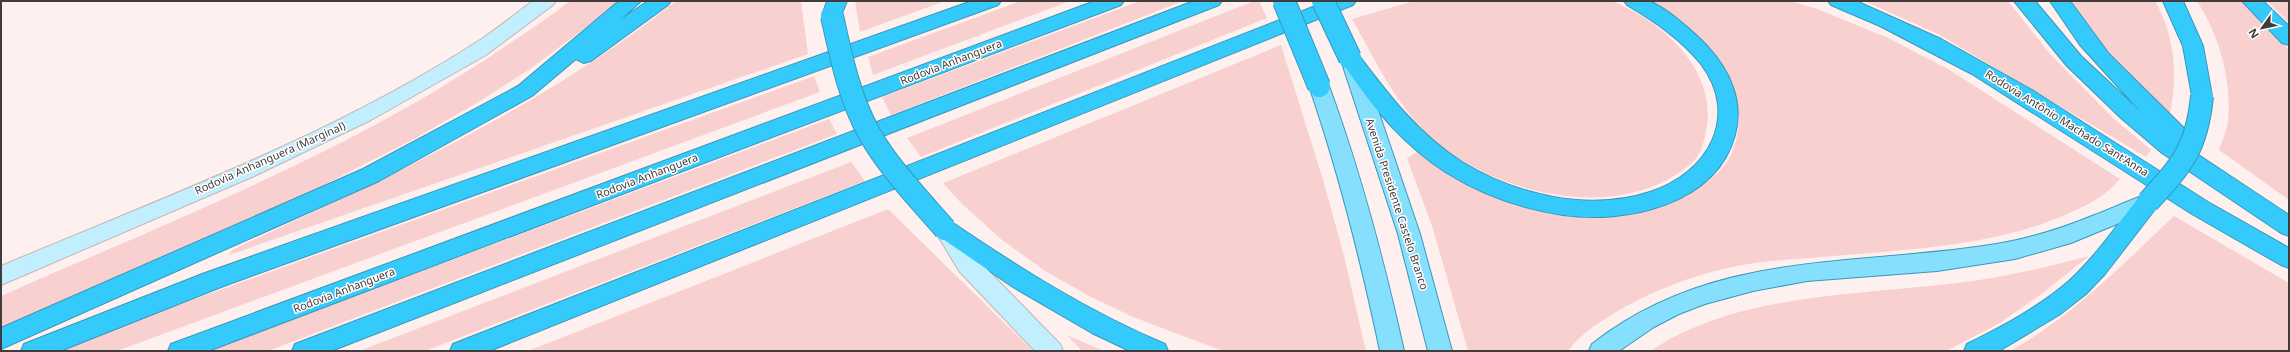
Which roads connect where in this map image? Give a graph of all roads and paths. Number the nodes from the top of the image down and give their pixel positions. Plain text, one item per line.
1 (546, 1) edge
2 (631, 1) edge
3 (661, 1) edge
4 (991, 1) edge
5 (1114, 1) edge
6 (1212, 1) edge
7 (1284, 1) edge
8 (1346, 1) edge
9 (1363, 1) edge
10 (1634, 1) edge
11 (1838, 1) edge
12 (2024, 1) edge
13 (2060, 1) edge
14 (2173, 1) edge
15 (2252, 1) edge
16 (833, 6) edge
17 (1316, 8) edge
18 (2289, 38) edge
19 (1350, 58) junction
20 (1320, 86) joint
21 (525, 91) junction
22 (2223, 182) junction
23 (2148, 202) junction
24 (2289, 227) edge
25 (945, 229) junction
26 (2289, 260) edge
27 (1, 276) edge
28 (1, 339) edge
29 (33, 351) edge
30 (180, 351) edge
31 (304, 351) edge
32 (462, 351) edge
33 (1051, 351) edge
34 (1156, 351) edge
35 (1392, 351) edge
36 (1440, 351) edge
37 (1601, 351) edge
38 (1976, 351) edge

1 - 27 street, Rodovia Anhanguera (Marginal)
2 - 21 highway
3 - 21 highway
4 - 29 highway
5 - 30 highway, Rodovia Anhanguera
6 - 31 highway
7 - 20 highway, bridge
8 - 17 highway
9 - 17 highway
10 - 19 highway
11 - 26 highway, Rodovia Antônio Machado Sant'Anna
12 - 22 highway
13 - 22 highway
14 - 23 highway, bridge
15 - 18 highway
16 - 25 highway, bridge
17 - 19 highway, bridge
17 - 32 highway
19 - 36 main road, Avenida Presidente Castelo Branco
20 - 35 main road
21 - 28 highway
22 - 24 highway
23 - 37 main road
23 - 38 highway
25 - 33 street
25 - 34 highway

